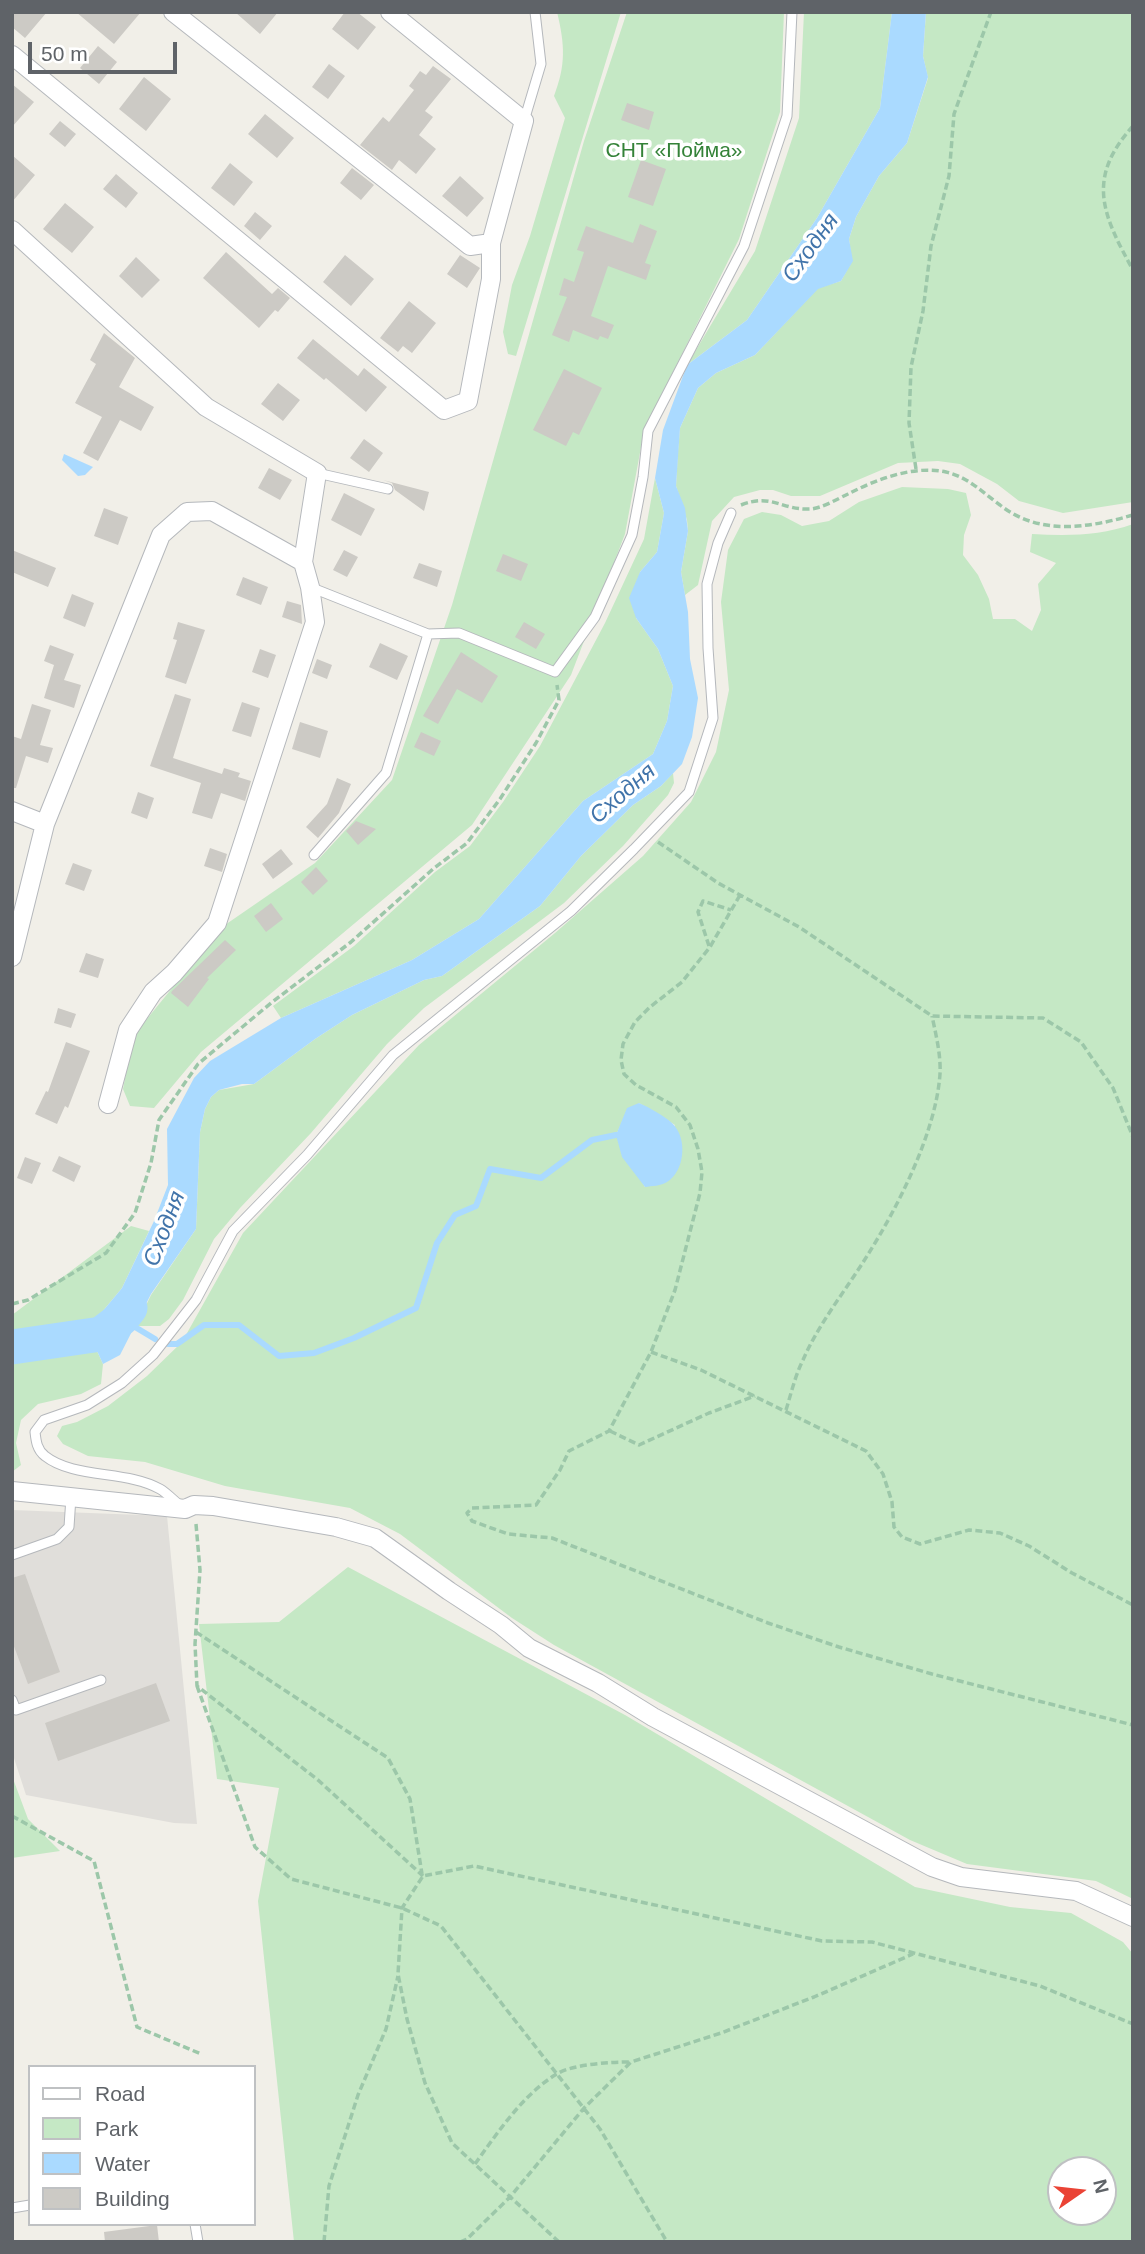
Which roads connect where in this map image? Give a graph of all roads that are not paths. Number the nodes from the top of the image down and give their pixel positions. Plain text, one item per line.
1 (173, 12) edge
2 (390, 12) edge
3 (535, 12) edge
4 (792, 12) edge
5 (12, 55) edge
6 (524, 121) junction
7 (12, 230) edge
8 (491, 243) junction
9 (317, 473) junction
10 (388, 489) dead end
11 (731, 513) road end
12 (303, 562) junction
13 (310, 586) junction
14 (428, 634) junction
15 (12, 811) edge
16 (44, 824) junction
17 (314, 855) dead end
18 (12, 957) edge
19 (108, 1104) dead end
20 (12, 1491) edge
21 (71, 1495) junction
22 (189, 1507) junction
23 (12, 1555) edge
24 (101, 1680) dead end
25 (12, 1700) edge
26 (1133, 1917) edge

1 - 8 street
2 - 6 street
3 - 6 lane
4 - 14 lane
5 - 8 street
6 - 8 street
7 - 9 street
9 - 10 lane
9 - 12 street
11 - 22 lane
12 - 13 street
12 - 16 street
13 - 14 lane
13 - 19 street
14 - 17 lane
15 - 16 street
16 - 18 street
20 - 21 street
21 - 22 street
21 - 23 lane
22 - 26 street
24 - 25 lane

